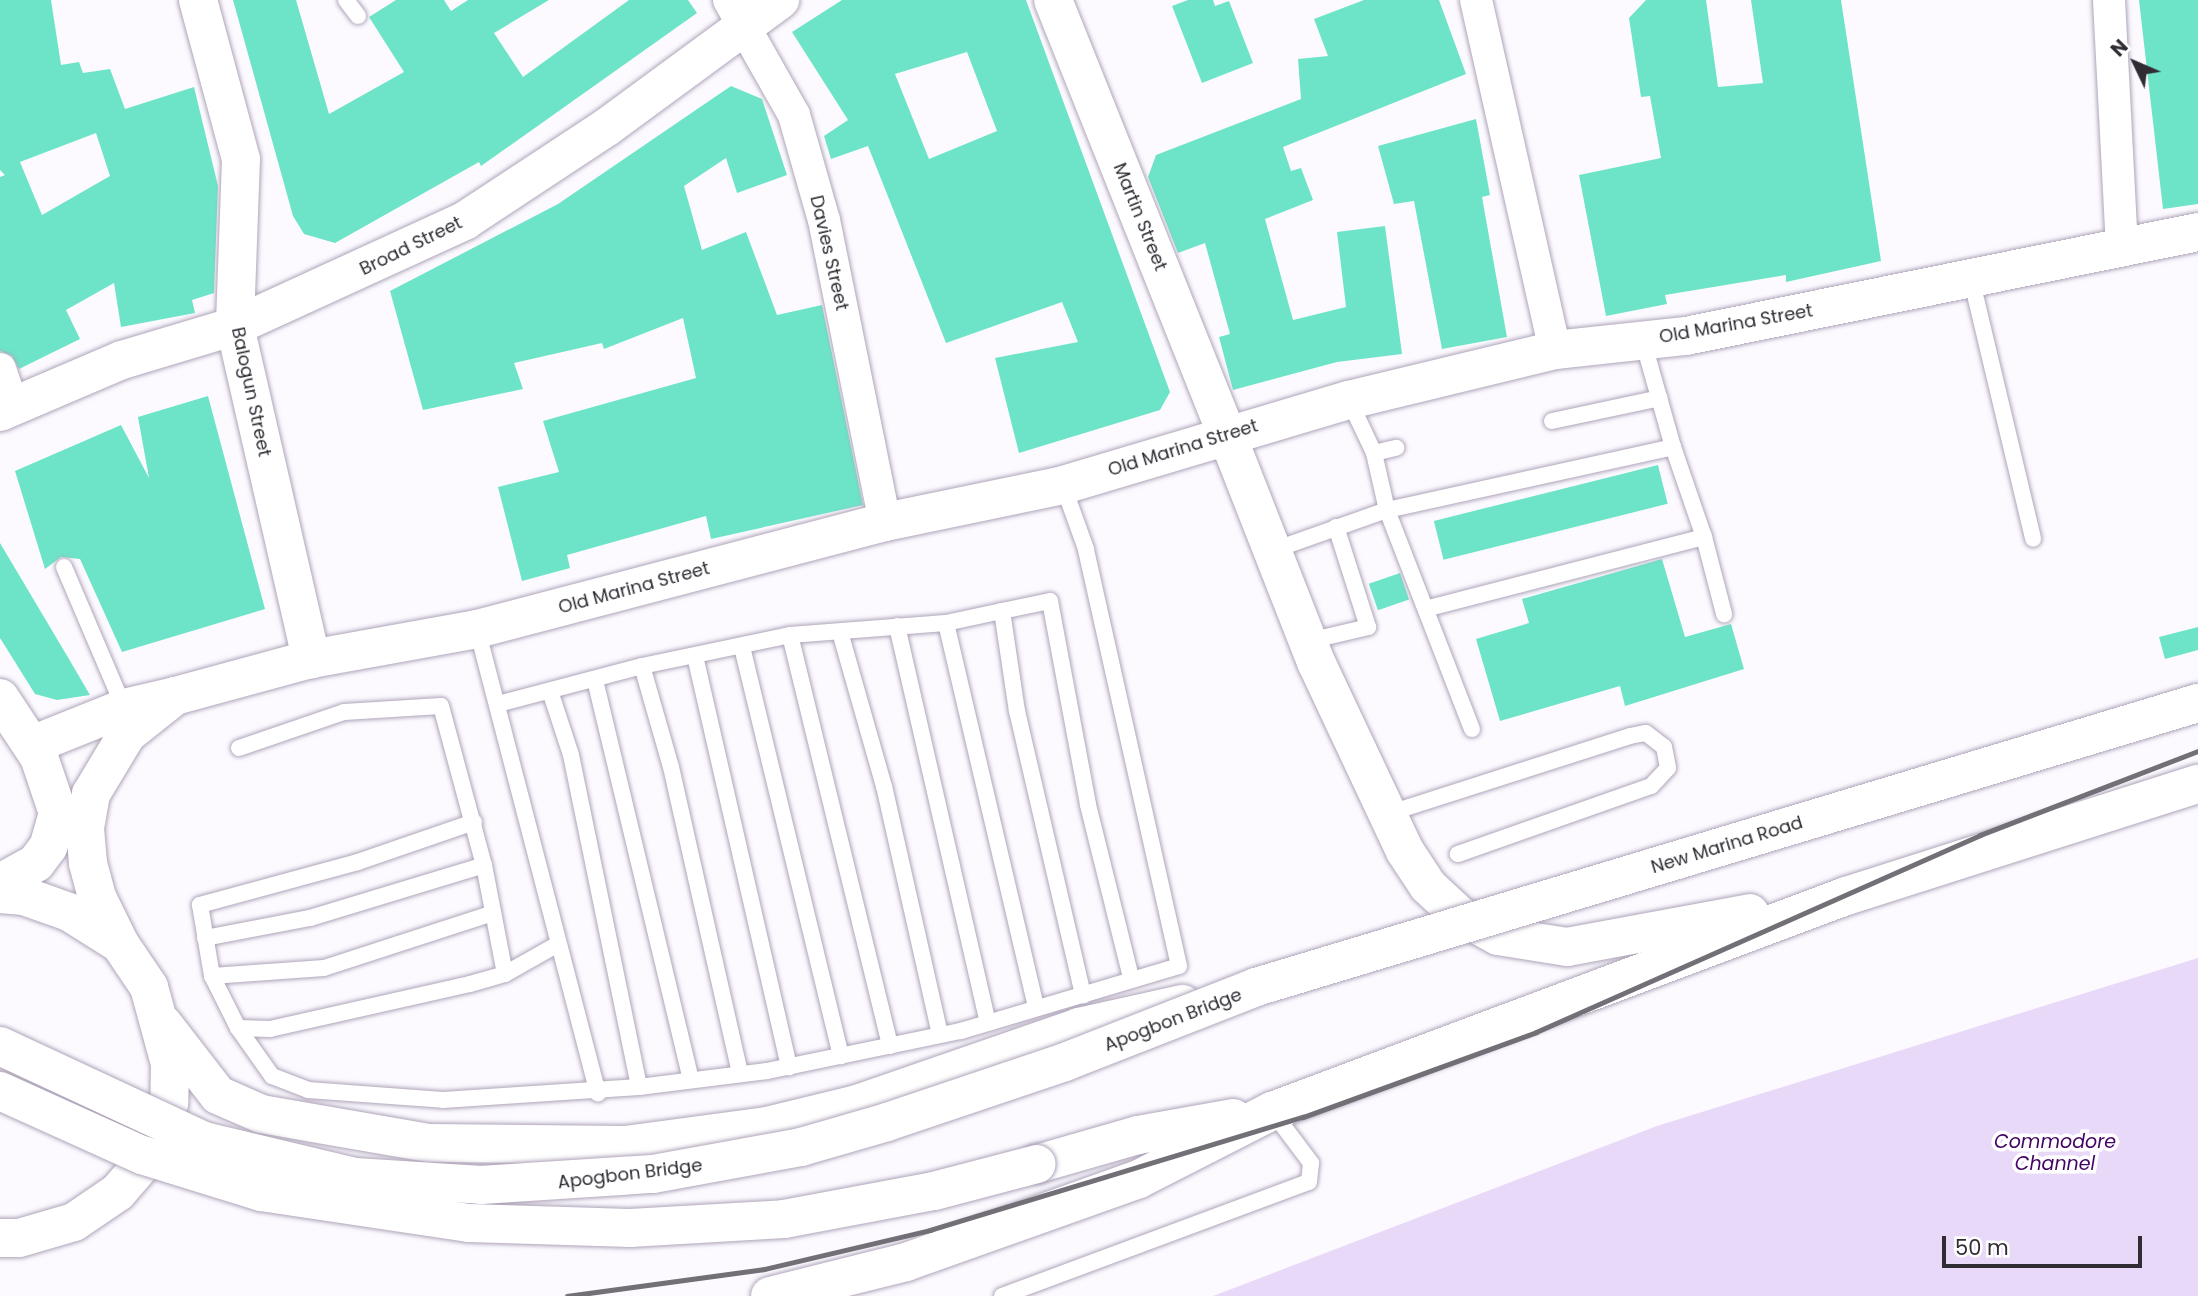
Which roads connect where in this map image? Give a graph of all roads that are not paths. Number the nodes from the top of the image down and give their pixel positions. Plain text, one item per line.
1 (198, 0) edge
2 (346, 0) edge
3 (780, 0) edge
4 (1053, 0) edge
5 (1476, 0) edge
6 (2109, 0) edge
7 (737, 11) edge
8 (358, 16) dead end
9 (2198, 232) edge
10 (2122, 245) junction
11 (1971, 278) junction
12 (235, 326) junction
13 (1643, 341) junction
14 (1555, 350) junction
15 (0, 369) edge
16 (1660, 398) junction
17 (1349, 400) junction
18 (6, 409) edge
19 (1552, 421) dead end
20 (1227, 435) junction
21 (1673, 447) junction
22 (1396, 449) dead end
23 (1374, 453) junction
24 (1063, 485) junction
25 (1387, 510) junction
26 (885, 522) junction
27 (1336, 527) junction
28 (1704, 537) junction
29 (2033, 539) dead end
30 (1271, 551) junction
31 (64, 567) dead end
32 (1429, 608) junction
33 (1002, 611) junction
34 (1724, 614) dead end
35 (946, 624) junction
36 (897, 626) junction
37 (477, 629) junction
38 (839, 632) junction
39 (790, 635) junction
40 (1308, 641) junction
41 (742, 647) junction
42 (695, 656) junction
43 (311, 659) junction
44 (642, 666) junction
45 (595, 680) junction
46 (550, 691) junction
47 (176, 696) junction
48 (0, 698) edge
49 (2198, 702) edge
50 (498, 704) junction
51 (124, 708) junction
52 (1472, 729) dead end
53 (32, 745) junction
54 (239, 748) dead end
55 (2198, 784) edge
56 (1387, 814) junction
57 (474, 822) junction
58 (1458, 854) dead end
59 (484, 865) junction
60 (0, 883) edge
61 (0, 894) edge
62 (1846, 896) junction
63 (493, 913) junction
64 (205, 938) junction
65 (120, 944) junction
66 (558, 944) junction
67 (505, 974) junction
68 (212, 976) junction
69 (1131, 978) junction
70 (1256, 987) junction
71 (1083, 995) junction
72 (1037, 1008) junction
73 (988, 1023) junction
74 (163, 1024) junction
75 (238, 1028) junction
76 (940, 1035) junction
77 (0, 1046) edge
78 (890, 1046) junction
79 (841, 1056) junction
80 (789, 1067) junction
81 (740, 1074) junction
82 (691, 1080) junction
83 (639, 1087) junction
84 (0, 1091) edge
85 (598, 1093) junction
86 (1272, 1111) junction
87 (74, 1222) junction
88 (0, 1238) edge
89 (0, 1265) edge
90 (770, 1296) edge
91 (1002, 1296) edge

1 - 12 main road, Balogun Street
2 - 8 lane
3 - 7 main road, Broad Street
4 - 20 main road, Martin Street
5 - 14 street
6 - 10 street
7 - 12 main road, Broad Street
7 - 26 street, Davies Street
9 - 10 main road, Old Marina Street
10 - 11 main road, Old Marina Street
11 - 13 main road, Old Marina Street
11 - 29 lane
12 - 18 main road, Broad Street
12 - 43 main road, Balogun Street
13 - 14 main road, Old Marina Street
13 - 16 lane
14 - 17 main road, Old Marina Street
15 - 18 street
16 - 19 lane
16 - 21 lane
17 - 20 main road, Old Marina Street
17 - 23 lane
20 - 24 main road, Old Marina Street
20 - 30 main road, Martin Street
21 - 25 lane
21 - 28 lane
22 - 23 lane
23 - 25 lane
24 - 26 main road, Old Marina Street
24 - 69 lane
25 - 27 lane
25 - 32 lane
26 - 37 main road, Old Marina Street
27 - 30 lane
27 - 40 lane
28 - 32 lane
28 - 34 lane
30 - 40 main road, Martin Street
31 - 51 lane
32 - 52 lane
33 - 35 lane
33 - 69 lane
33 - 71 lane
35 - 36 lane
35 - 72 lane
36 - 38 lane
36 - 73 lane
37 - 43 main road, Old Marina Street
37 - 50 lane
38 - 39 lane
38 - 76 lane
39 - 41 lane
39 - 78 lane
40 - 56 main road, Martin Street
41 - 42 lane
41 - 79 lane
42 - 44 lane
42 - 80 lane
43 - 47 main road, Old Marina Street
44 - 45 lane
44 - 81 lane
45 - 46 lane
45 - 82 lane
46 - 50 lane
46 - 83 lane
47 - 51 main road, Old Marina Street
47 - 65 main road, Old Marina Street
48 - 53 main road
49 - 70 main road, New Marina Road, bridge
50 - 66 lane
51 - 53 main road, Old Marina Street
53 - 60 main road
54 - 57 lane
55 - 62 main road
56 - 58 lane
56 - 62 main road, Martin Street
57 - 59 lane
57 - 64 lane
59 - 63 lane
59 - 64 lane
61 - 65 main road
62 - 86 main road
63 - 67 lane
63 - 68 lane
64 - 68 lane
65 - 74 main road, Old Marina Street
66 - 67 lane
66 - 85 lane
67 - 75 lane
68 - 75 lane
69 - 71 lane
70 - 74 main road, bridge
70 - 77 main road, Apogbon Bridge, bridge
71 - 72 lane
72 - 73 lane
73 - 76 lane
74 - 87 main road
75 - 85 lane
76 - 78 lane
78 - 79 lane
79 - 80 lane
80 - 81 lane
81 - 82 lane
82 - 83 lane
83 - 85 lane
84 - 86 main road, bridge
86 - 90 main road
86 - 91 lane
87 - 88 main road
87 - 89 main road

